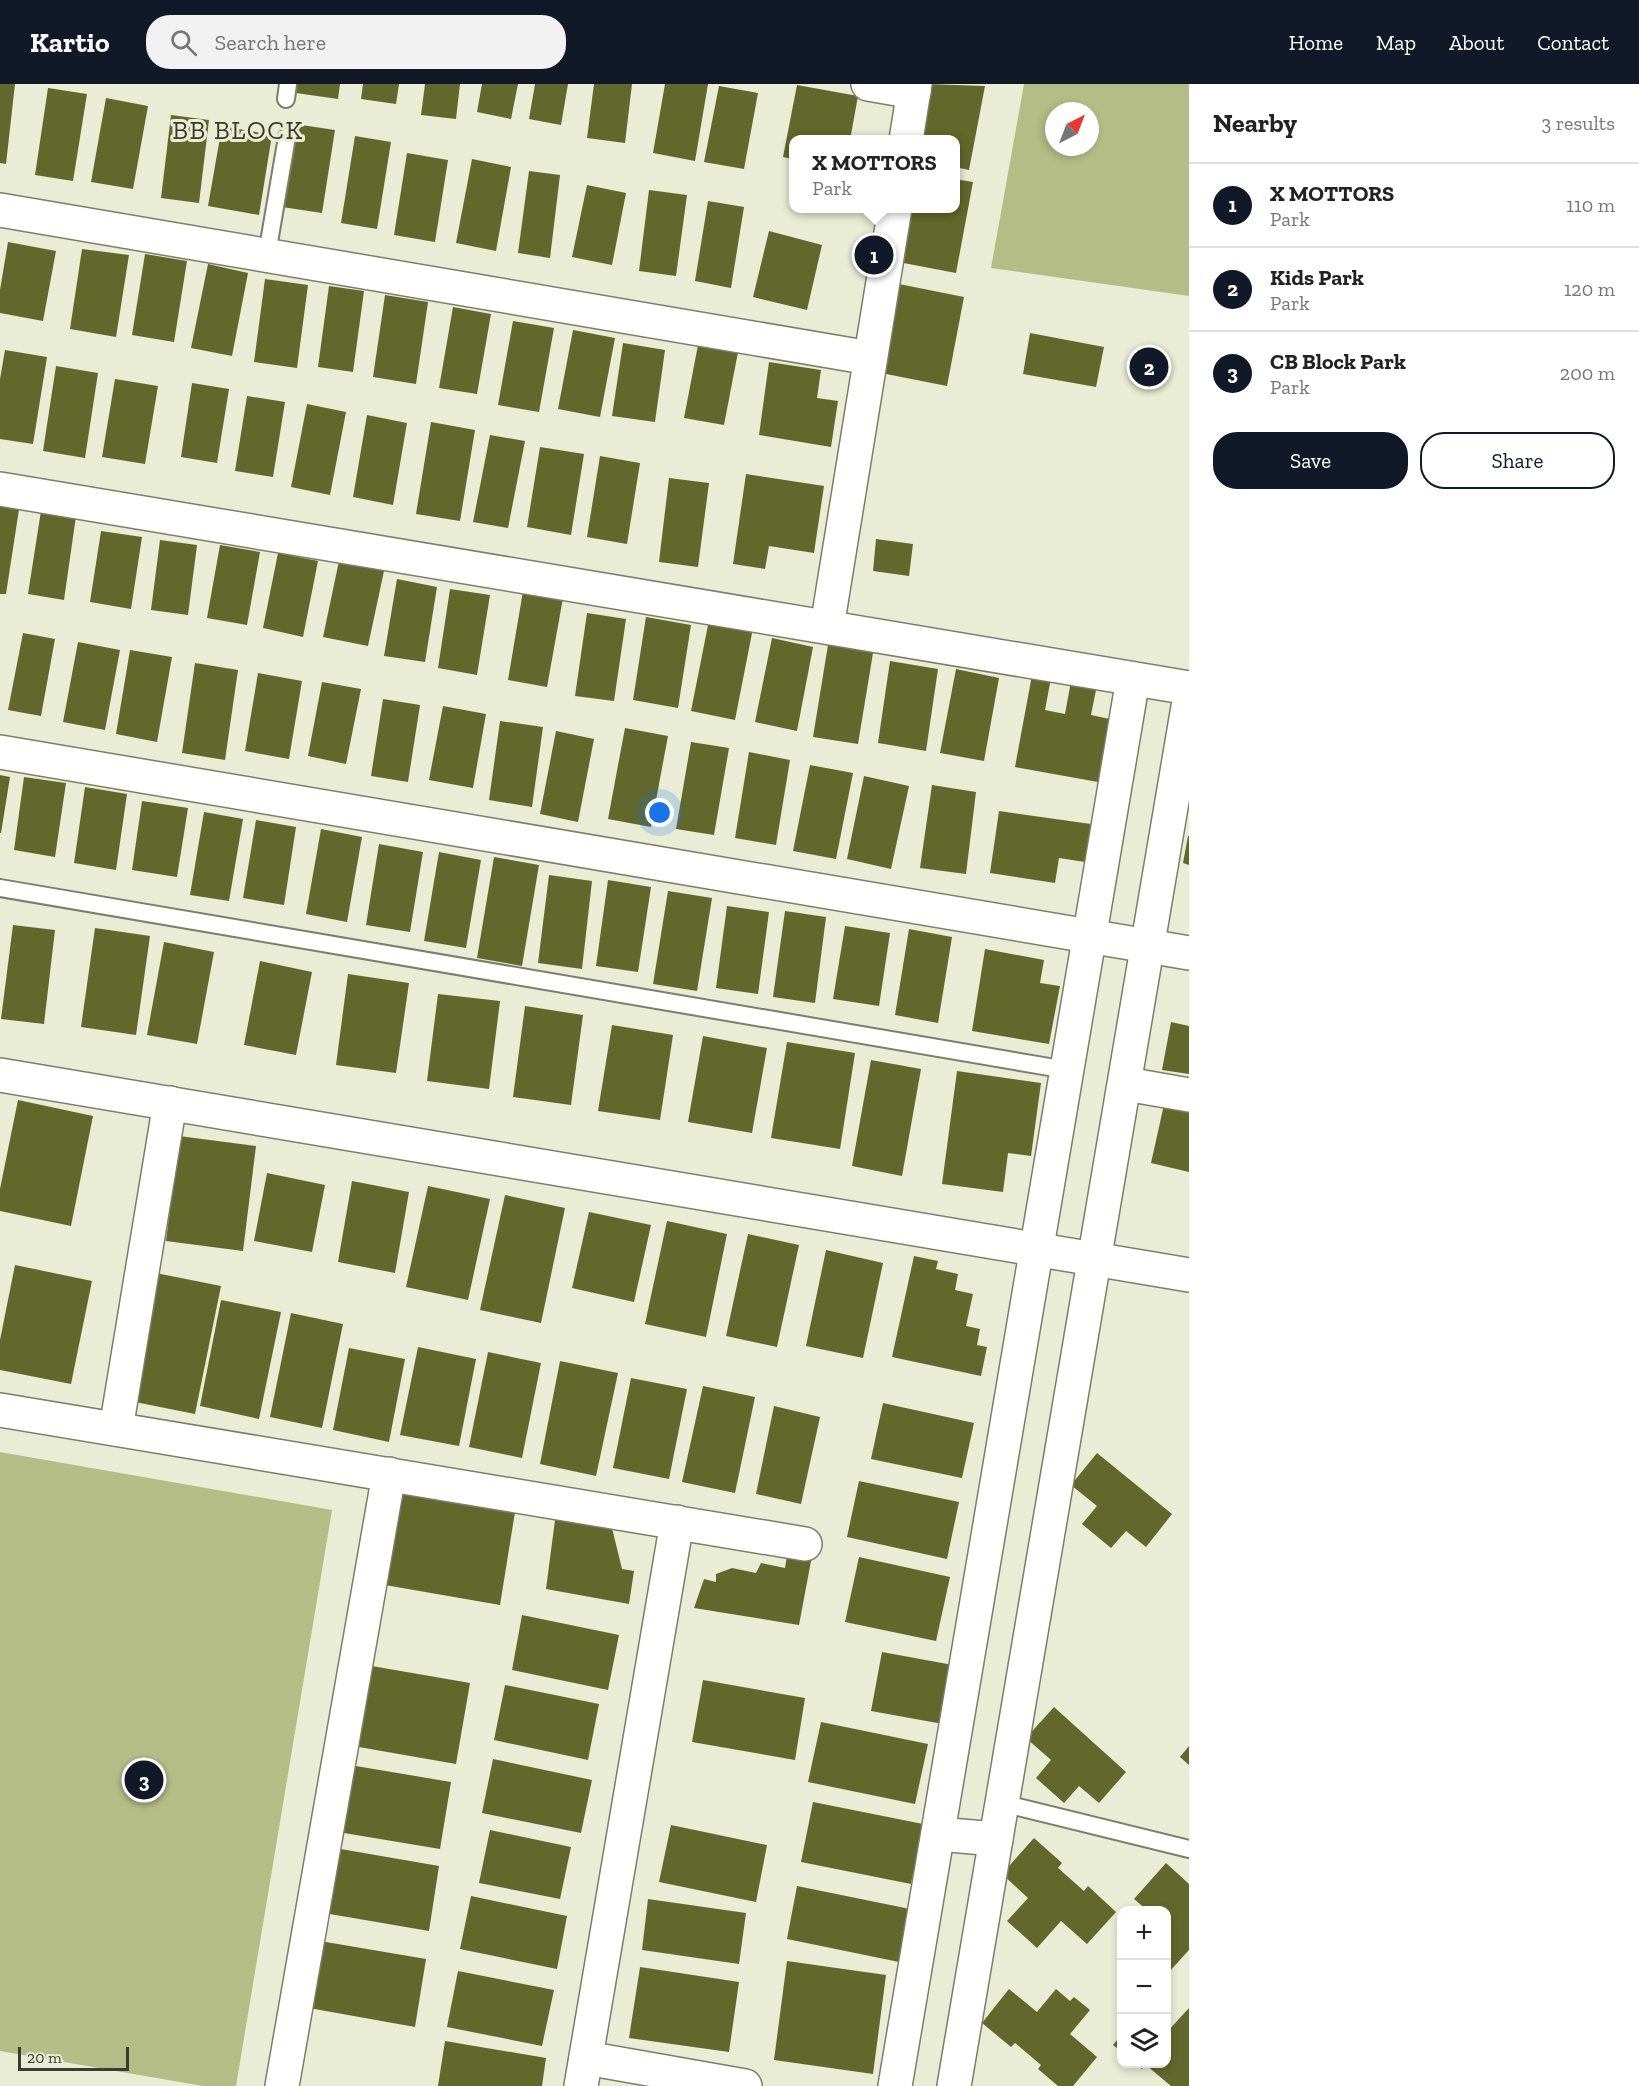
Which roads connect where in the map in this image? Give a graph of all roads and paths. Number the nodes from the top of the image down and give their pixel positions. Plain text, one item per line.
1 (868, 84) edge
2 (914, 88) edge
3 (907, 135) edge
4 (287, 137) dead end
5 (0, 210) edge
6 (894, 213) edge
7 (267, 254) junction
8 (870, 358) junction
9 (0, 489) edge
10 (827, 627) junction
11 (1133, 679) junction
12 (1189, 688) edge
13 (1189, 701) edge
14 (0, 753) edge
15 (0, 888) edge
16 (1089, 936) junction
17 (1147, 946) junction
18 (1189, 953) edge
19 (1067, 1070) junction
20 (0, 1075) edge
21 (1126, 1084) junction
22 (1189, 1095) edge
23 (170, 1103) junction
24 (1036, 1249) junction
25 (1094, 1258) junction
26 (1189, 1275) edge
27 (0, 1410) edge
28 (116, 1429) junction
29 (389, 1474) junction
30 (677, 1522) junction
31 (805, 1544) dead end
32 (1002, 1803) junction
33 (938, 1834) junction
34 (996, 1839) junction
35 (1189, 1849) edge
36 (584, 2072) edge
37 (282, 2086) edge
38 (745, 2086) edge
39 (894, 2086) edge
40 (954, 2086) edge

1 - 2 street
2 - 3 street
4 - 7 lane
5 - 7 street
6 - 8 street
7 - 8 street
8 - 10 street
9 - 10 street
10 - 11 street
11 - 12 street
11 - 16 street
13 - 17 street
14 - 16 street
15 - 19 lane
16 - 17 street
16 - 19 street
17 - 18 street
17 - 21 street
19 - 24 street
20 - 23 street
21 - 22 street
21 - 25 street
23 - 24 street
23 - 28 street
24 - 25 street
24 - 33 street
25 - 26 street
25 - 32 street
27 - 28 street
28 - 29 street
29 - 30 street
29 - 37 street
30 - 31 street
30 - 36 street
32 - 34 street
32 - 35 lane
33 - 34 street
33 - 39 street
34 - 40 street
36 - 38 street

